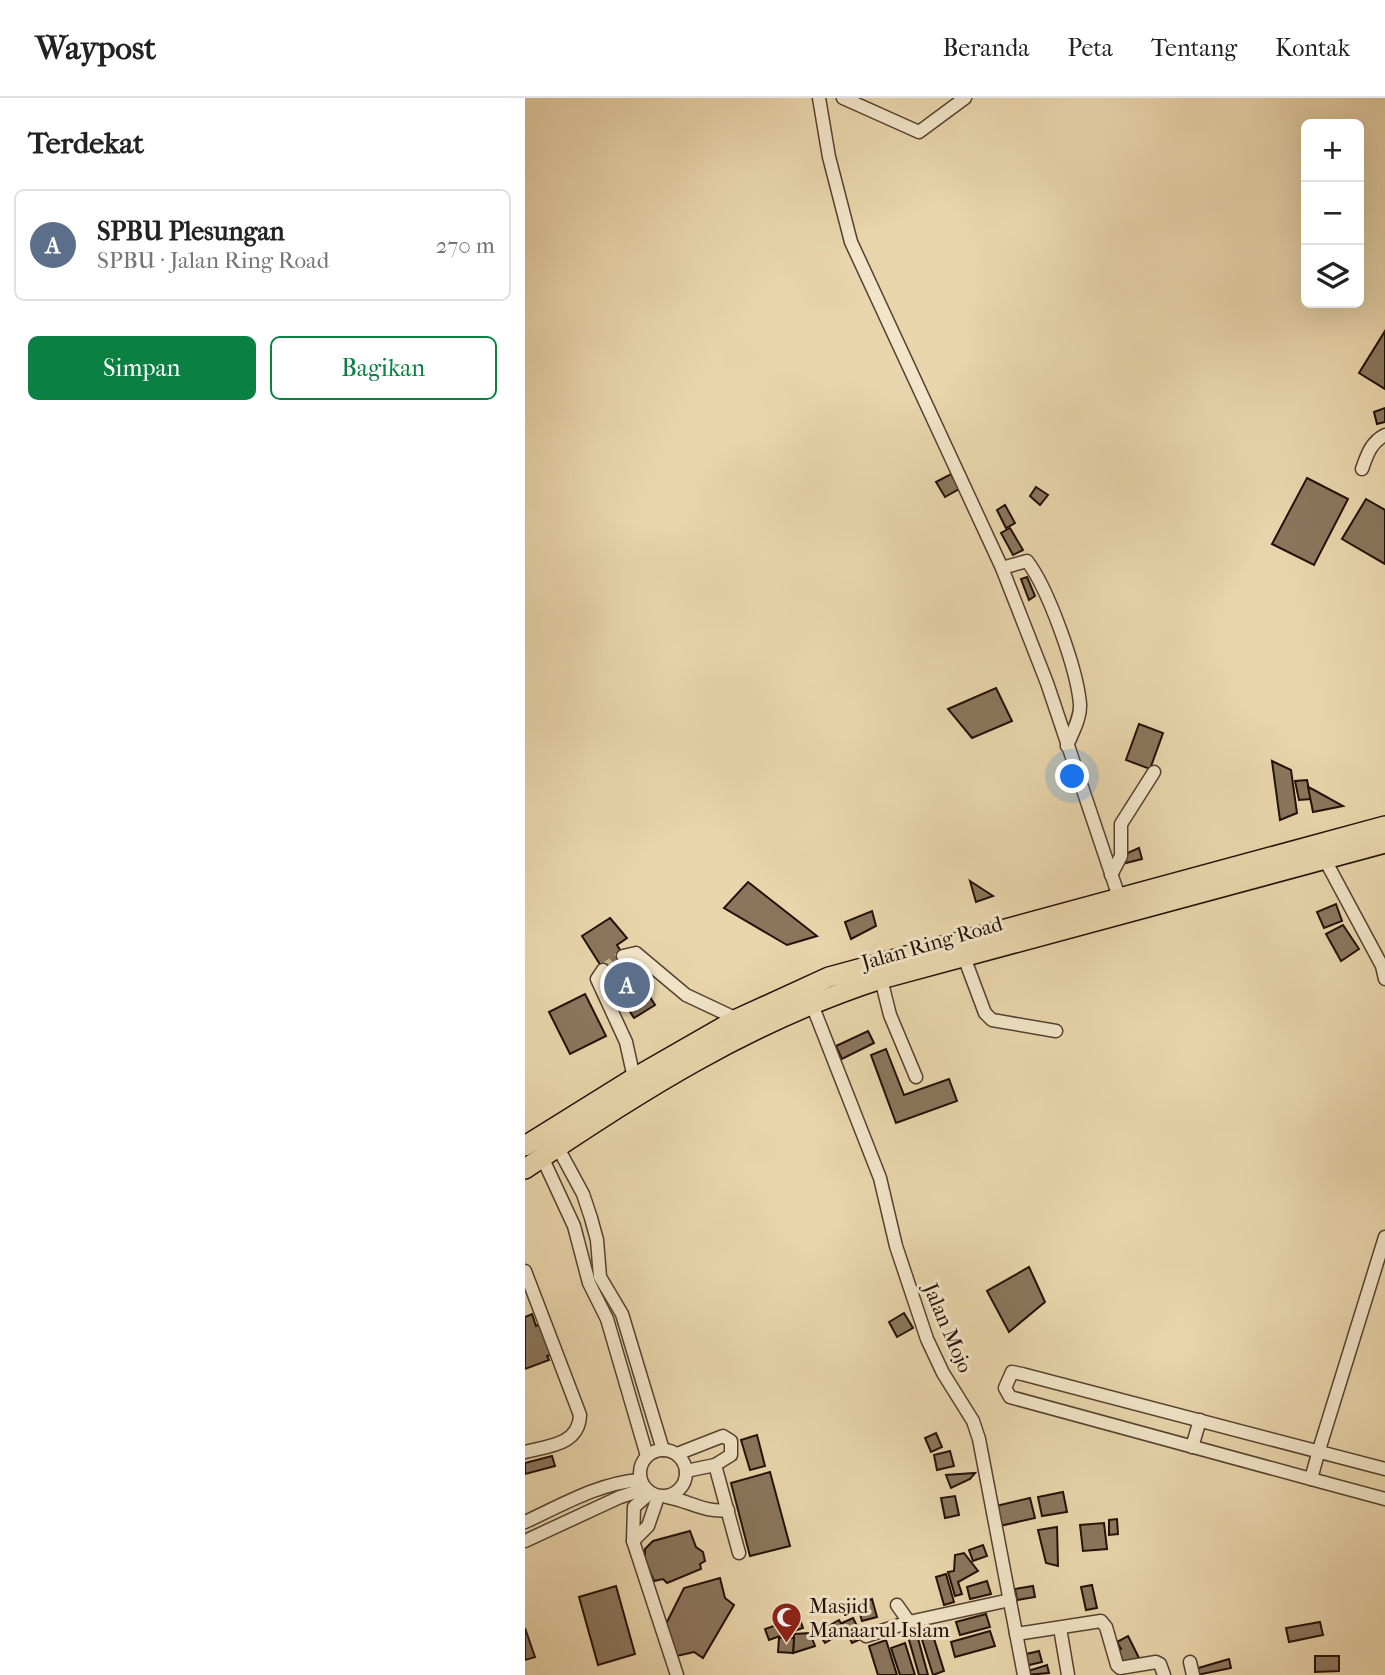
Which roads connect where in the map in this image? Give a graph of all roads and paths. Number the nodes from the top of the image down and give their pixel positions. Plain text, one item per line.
1 (819, 98) edge
2 (843, 98) edge
3 (965, 98) edge
4 (1385, 435) edge
5 (1362, 469) dead end
6 (1002, 568) junction
7 (1067, 746) junction
8 (1154, 772) dead end
9 (1385, 826) edge
10 (1385, 843) edge
11 (1324, 859) junction
12 (1111, 875) junction
13 (1119, 897) junction
14 (624, 956) dead end
15 (964, 957) junction
16 (603, 970) dead end
17 (881, 979) junction
18 (1385, 979) edge
19 (811, 1002) junction
20 (737, 1019) junction
21 (1056, 1031) dead end
22 (916, 1077) dead end
23 (633, 1078) junction
24 (525, 1146) edge
25 (550, 1152) junction
26 (525, 1168) edge
27 (1385, 1237) edge
28 (525, 1271) edge
29 (531, 1308) edge
30 (1200, 1420) junction
31 (1192, 1447) junction
32 (663, 1450) junction
33 (1319, 1450) junction
34 (525, 1452) edge
35 (677, 1454) junction
36 (647, 1456) junction
37 (715, 1465) junction
38 (1385, 1469) edge
39 (686, 1471) junction
40 (1311, 1479) junction
41 (652, 1491) junction
42 (1385, 1499) edge
43 (728, 1510) junction
44 (525, 1522) edge
45 (525, 1541) edge
46 (633, 1542) junction
47 (739, 1553) dead end
48 (1010, 1600) junction
49 (897, 1605) dead end
50 (909, 1622) junction
51 (1060, 1628) junction
52 (1016, 1634) junction
53 (866, 1636) dead end
54 (1190, 1662) dead end
55 (677, 1675) edge
56 (1024, 1675) edge
57 (1068, 1675) edge
58 (1164, 1675) edge
59 (1193, 1675) edge

1 - 6 street
2 - 3 street
4 - 5 street
6 - 7 street
6 - 7 street
7 - 12 street
8 - 12 street
9 - 13 highway, Jalan Ring Road
10 - 11 highway, Jalan Ring Road
11 - 15 highway, Jalan Ring Road
11 - 18 street
12 - 13 street
13 - 20 highway, Jalan Ring Road
14 - 20 street
15 - 17 highway, Jalan Ring Road
15 - 21 street
16 - 23 street
17 - 19 highway, Jalan Ring Road
17 - 22 street
19 - 25 highway, Jalan Ring Road
19 - 48 street, Jalan Mojo
20 - 23 highway, Jalan Ring Road
23 - 24 highway, Jalan Ring Road
25 - 26 highway, Jalan Ring Road
25 - 32 street
25 - 36 street
27 - 33 street
28 - 29 street
29 - 34 street
30 - 31 street
30 - 31 street
30 - 33 street
31 - 40 street
32 - 35 street
32 - 36 street
33 - 38 street
33 - 40 street
35 - 37 street
35 - 39 street
36 - 41 street
37 - 39 street
37 - 43 street
39 - 41 street
40 - 42 street
41 - 43 street
41 - 44 street
41 - 45 street
41 - 46 street
41 - 46 street
43 - 47 street
46 - 55 street
48 - 50 street
48 - 52 street, Jalan Mojo
49 - 50 street
50 - 53 street
51 - 52 street
51 - 57 street
51 - 58 street
52 - 56 street, Jalan Mojo
54 - 59 street

